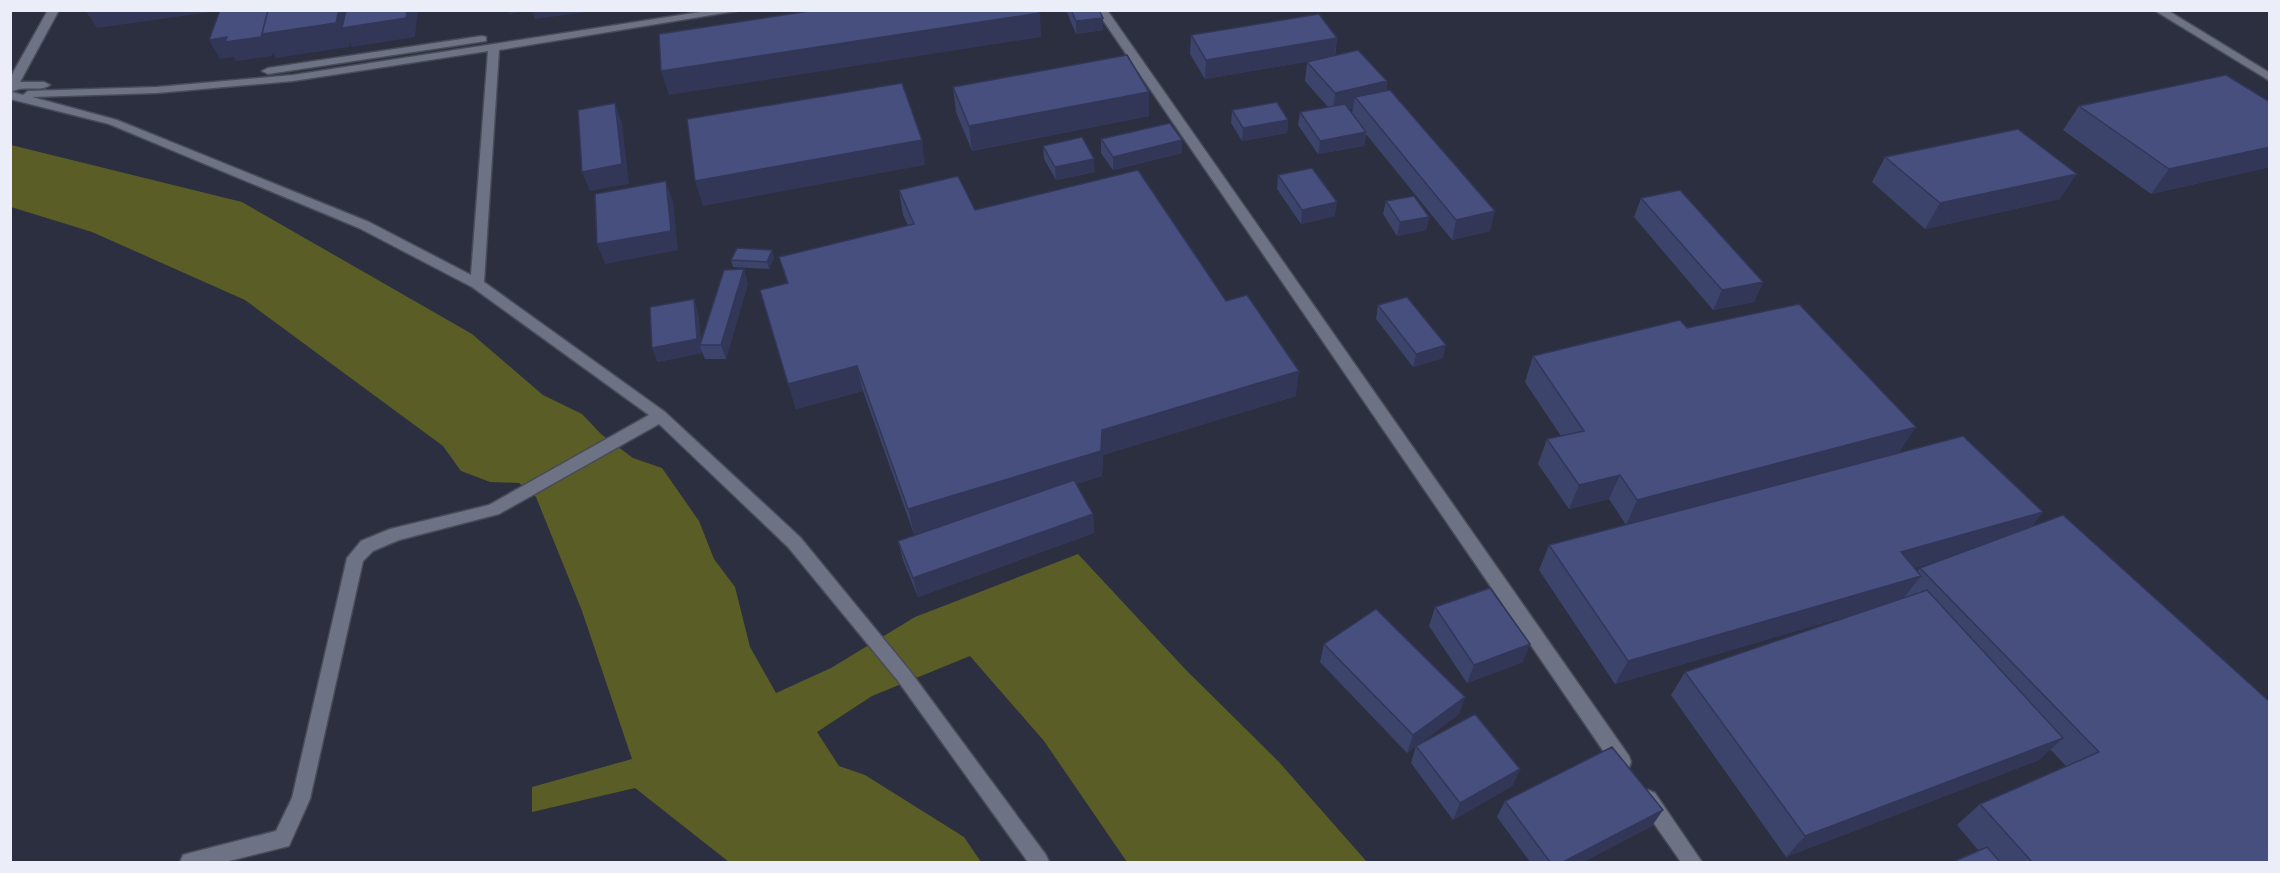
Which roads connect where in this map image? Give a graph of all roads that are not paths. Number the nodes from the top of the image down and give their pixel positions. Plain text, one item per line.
1 (54, 10) edge
2 (675, 10) edge
3 (737, 10) edge
4 (1101, 10) edge
5 (2159, 10) edge
6 (494, 48) junction
7 (2270, 78) edge
8 (11, 90) edge
9 (477, 284) junction
10 (660, 416) junction
11 (190, 862) edge
12 (1039, 862) edge
13 (1692, 862) edge

1 - 8 street
2 - 8 street
3 - 6 street
4 - 13 street
5 - 7 street
6 - 8 street
6 - 9 street
8 - 9 street
9 - 10 street
10 - 11 street
10 - 12 street

